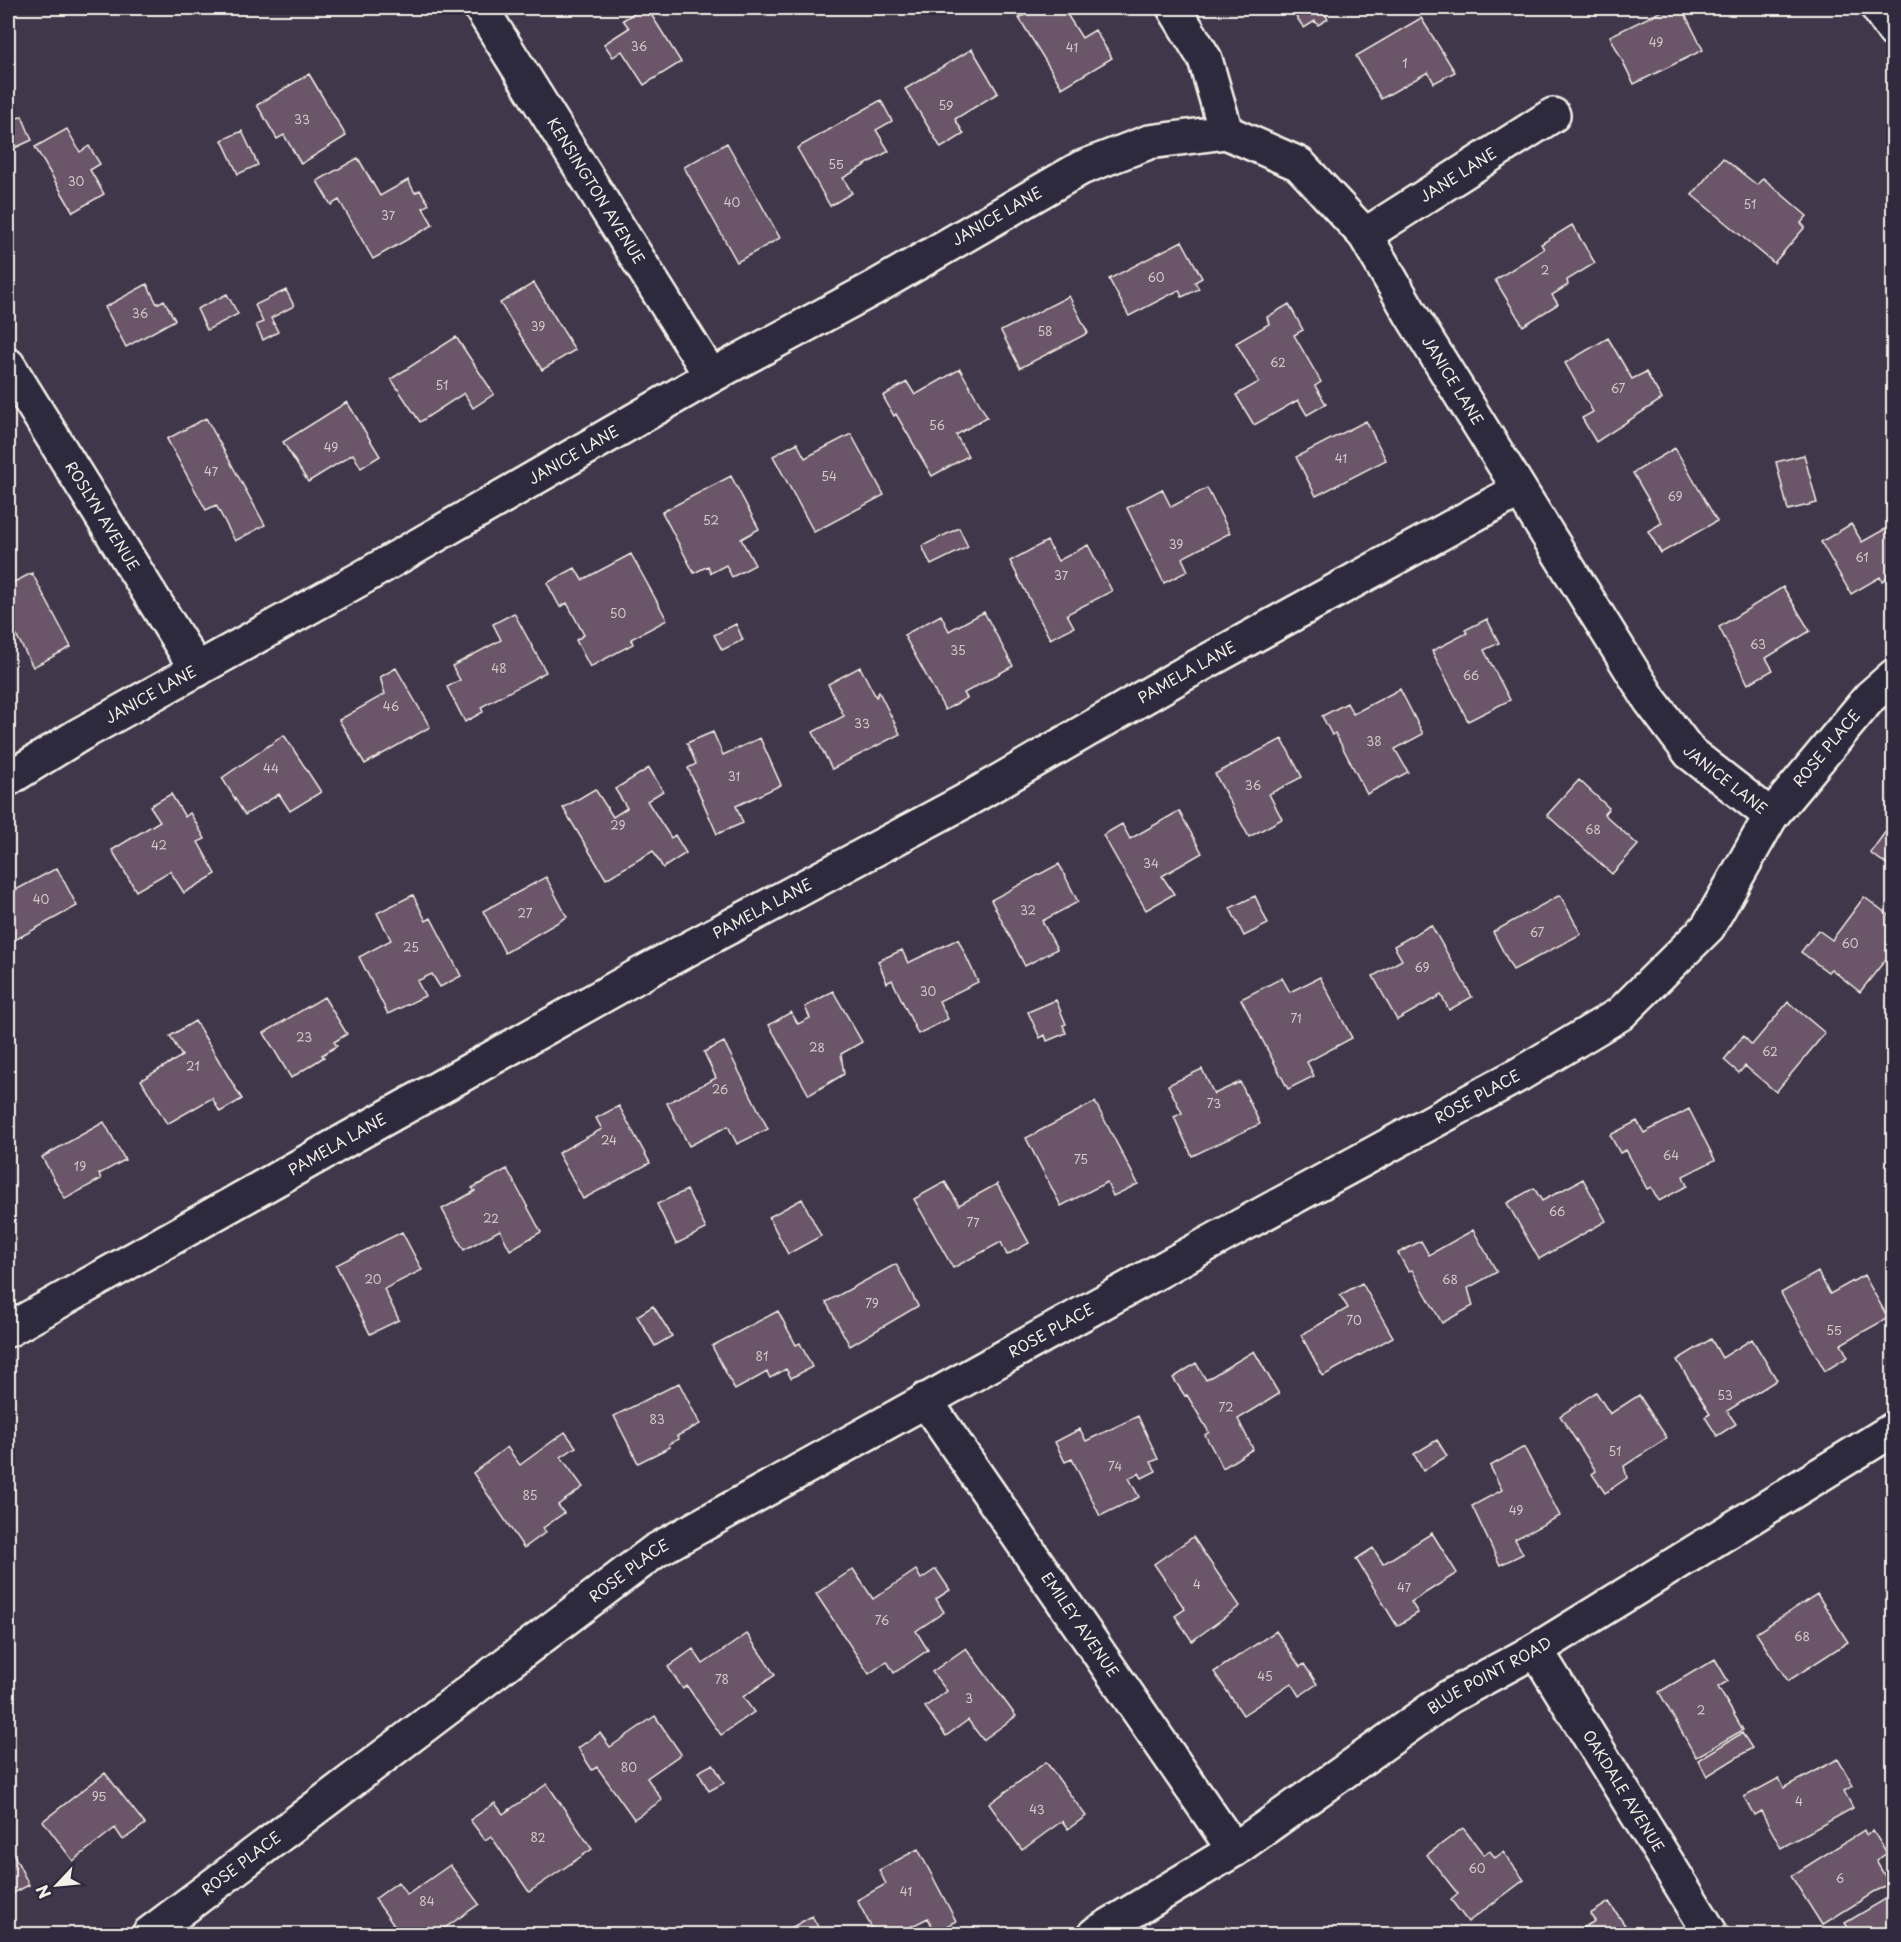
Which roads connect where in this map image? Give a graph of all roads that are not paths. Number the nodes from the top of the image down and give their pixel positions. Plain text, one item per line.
1 (481, 8) edge
2 (1174, 8) edge
3 (1878, 8) edge
4 (1893, 32) edge
5 (1553, 116) dead end
6 (1226, 132) junction
7 (1365, 235) junction
8 (8, 365) edge
9 (711, 376) junction
10 (1519, 490) junction
11 (197, 670) junction
12 (1893, 676) edge
13 (8, 779) edge
14 (1771, 816) junction
15 (8, 1330) edge
16 (925, 1400) junction
17 (1893, 1430) edge
18 (1536, 1650) junction
19 (1234, 1850) junction
20 (149, 1935) edge
21 (1095, 1935) edge
22 (1711, 1935) edge

1 - 9 street, KENSINGTON AVENUE
2 - 6 street
3 - 4 street
5 - 7 street, JANE LANE
6 - 7 street, JANICE LANE
6 - 9 street, JANICE LANE
7 - 10 street, JANICE LANE
8 - 11 street, ROSLYN AVENUE
9 - 11 street, JANICE LANE
10 - 14 street, JANICE LANE
10 - 15 street, PAMELA LANE
11 - 13 street, JANICE LANE
12 - 14 street, ROSE PLACE
14 - 16 street, ROSE PLACE
16 - 19 street, EMILEY AVENUE
16 - 20 street, ROSE PLACE
17 - 18 street, BLUE POINT ROAD
18 - 19 street, BLUE POINT ROAD
18 - 22 street, OAKDALE AVENUE
19 - 21 street, BLUE POINT ROAD

